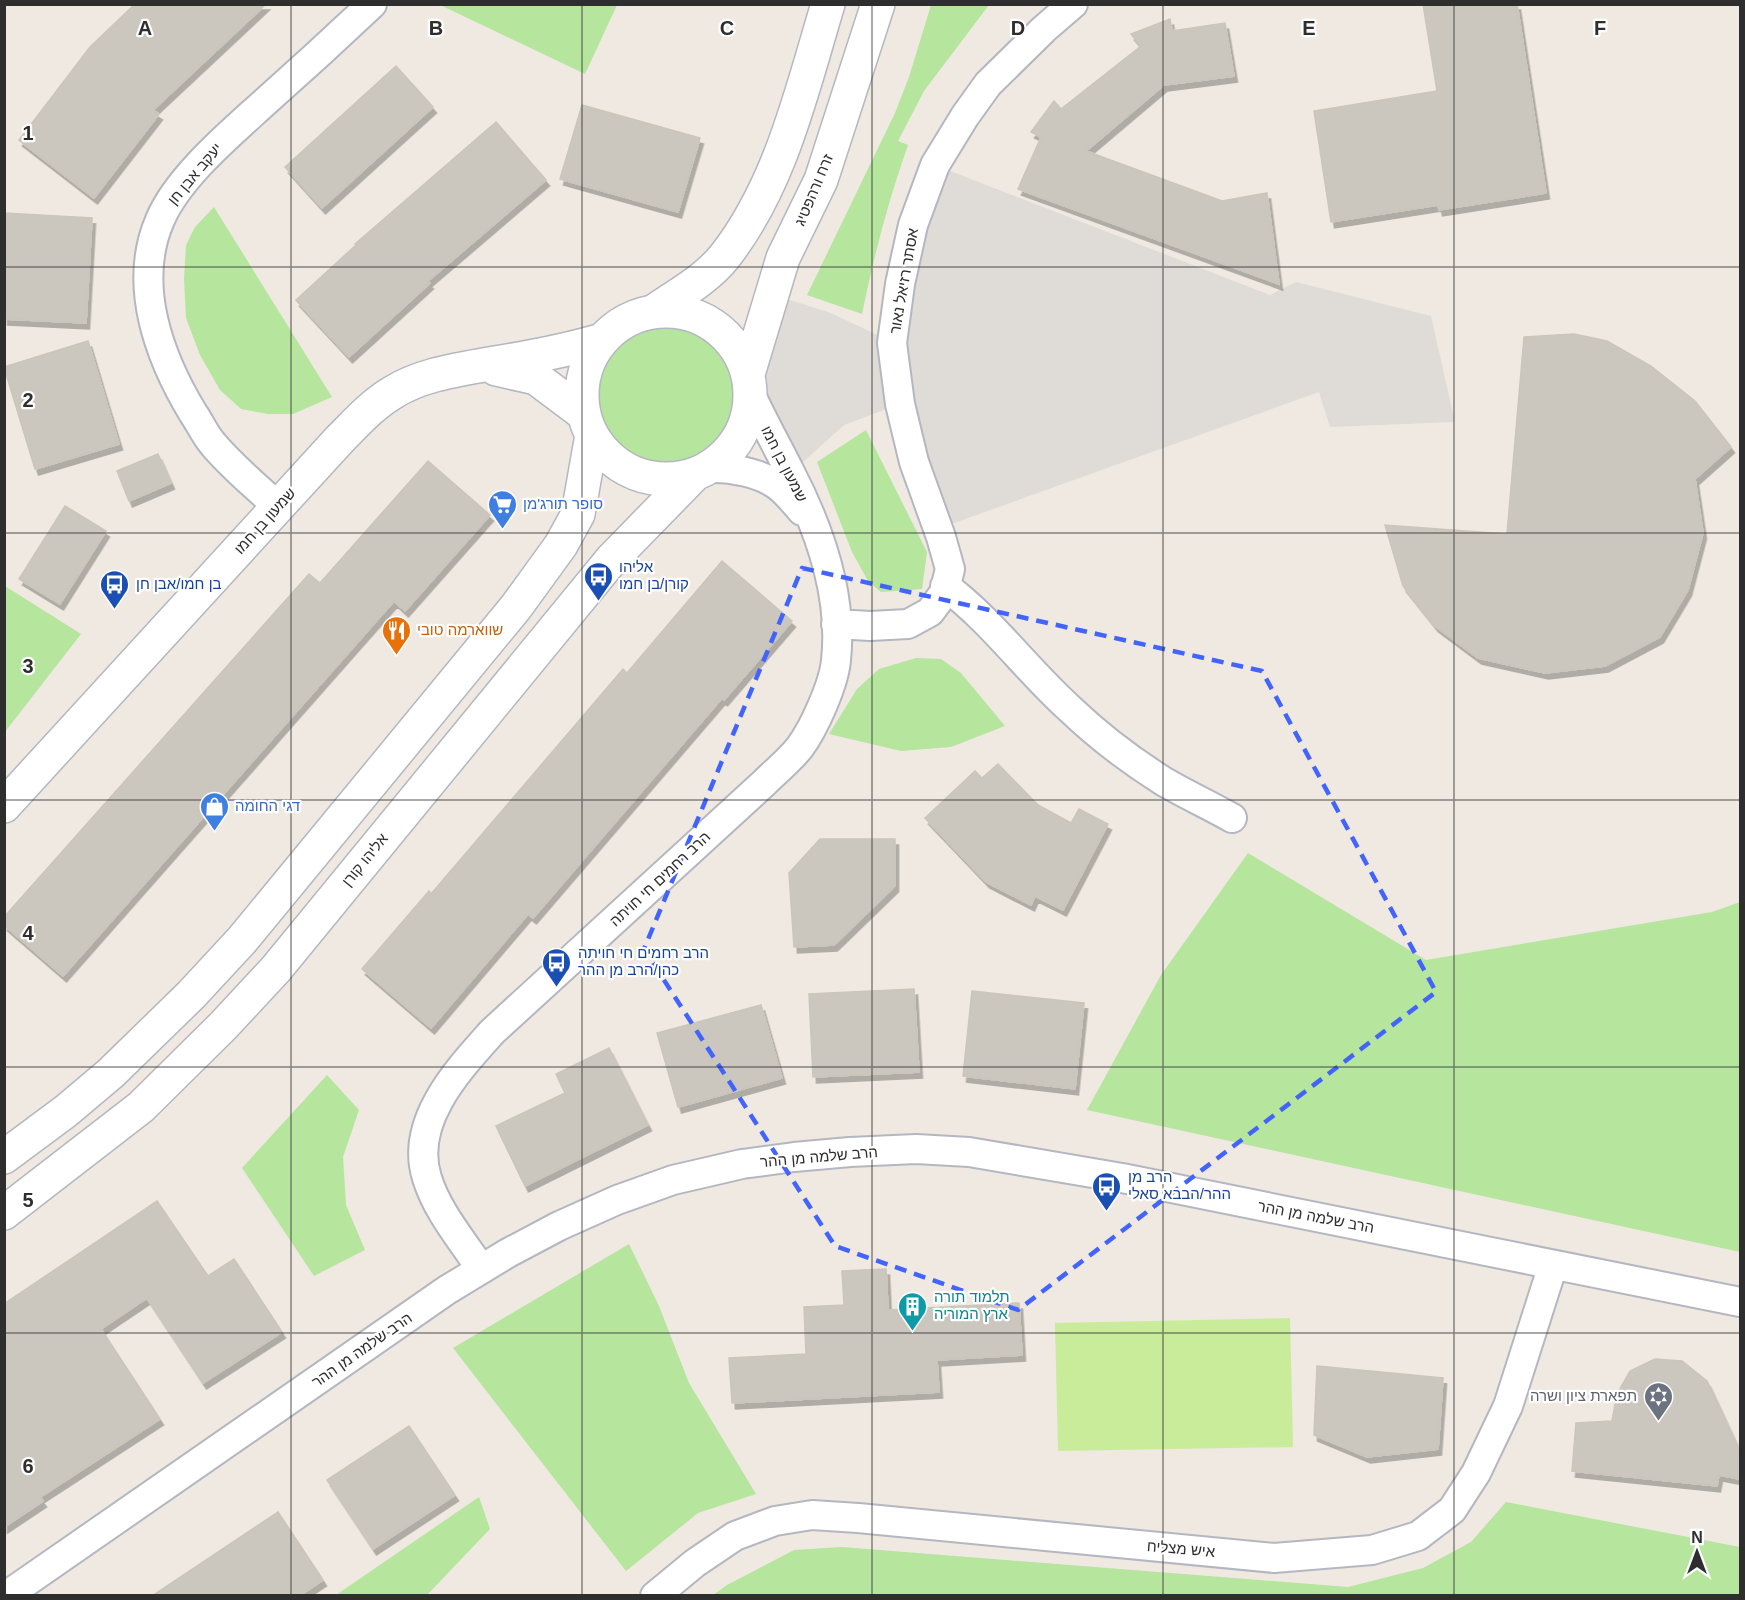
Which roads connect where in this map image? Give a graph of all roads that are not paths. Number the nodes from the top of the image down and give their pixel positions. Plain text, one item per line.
1 (372, 4) edge
2 (828, 4) edge
3 (878, 4) edge
4 (1073, 4) edge
5 (653, 312) junction
6 (602, 340) junction
7 (449, 372) junction
8 (749, 384) junction
9 (588, 425) junction
10 (702, 471) junction
11 (278, 507) junction
12 (812, 520) junction
13 (945, 586) junction
14 (836, 624) junction
15 (4, 806) edge
16 (1232, 818) dead end
17 (4, 1157) edge
18 (4, 1213) edge
19 (1553, 1265) junction
20 (481, 1269) junction
21 (1740, 1302) edge
22 (6, 1596) edge
23 (655, 1596) edge

1 - 11 street, יעקב אבן חן
2 - 5 street
3 - 8 street, זרח ורהפטיג
4 - 13 street, אסתר רזיאל נאור
5 - 6 street
5 - 8 street
6 - 7 street, שמעון בן חמו
6 - 9 street
7 - 9 street, שמעון בן חמו
7 - 11 street, שמעון בן חמו
8 - 10 street
8 - 12 street, שמעון בן חמו
9 - 10 street
9 - 17 street
10 - 12 street, שמעון בן חמו
10 - 18 street, אליהו קורן
11 - 15 street, שמעון בן חמו
12 - 14 street, הרב רחמים חי חויתה
13 - 14 street, אסתר רזיאל נאור
13 - 16 street
14 - 20 street, הרב רחמים חי חויתה
19 - 20 street, הרב שלמה מן ההר
19 - 21 street, הרב שלמה מן ההר
19 - 23 street, איש מצליח
20 - 22 street, הרב שלמה מן ההר

